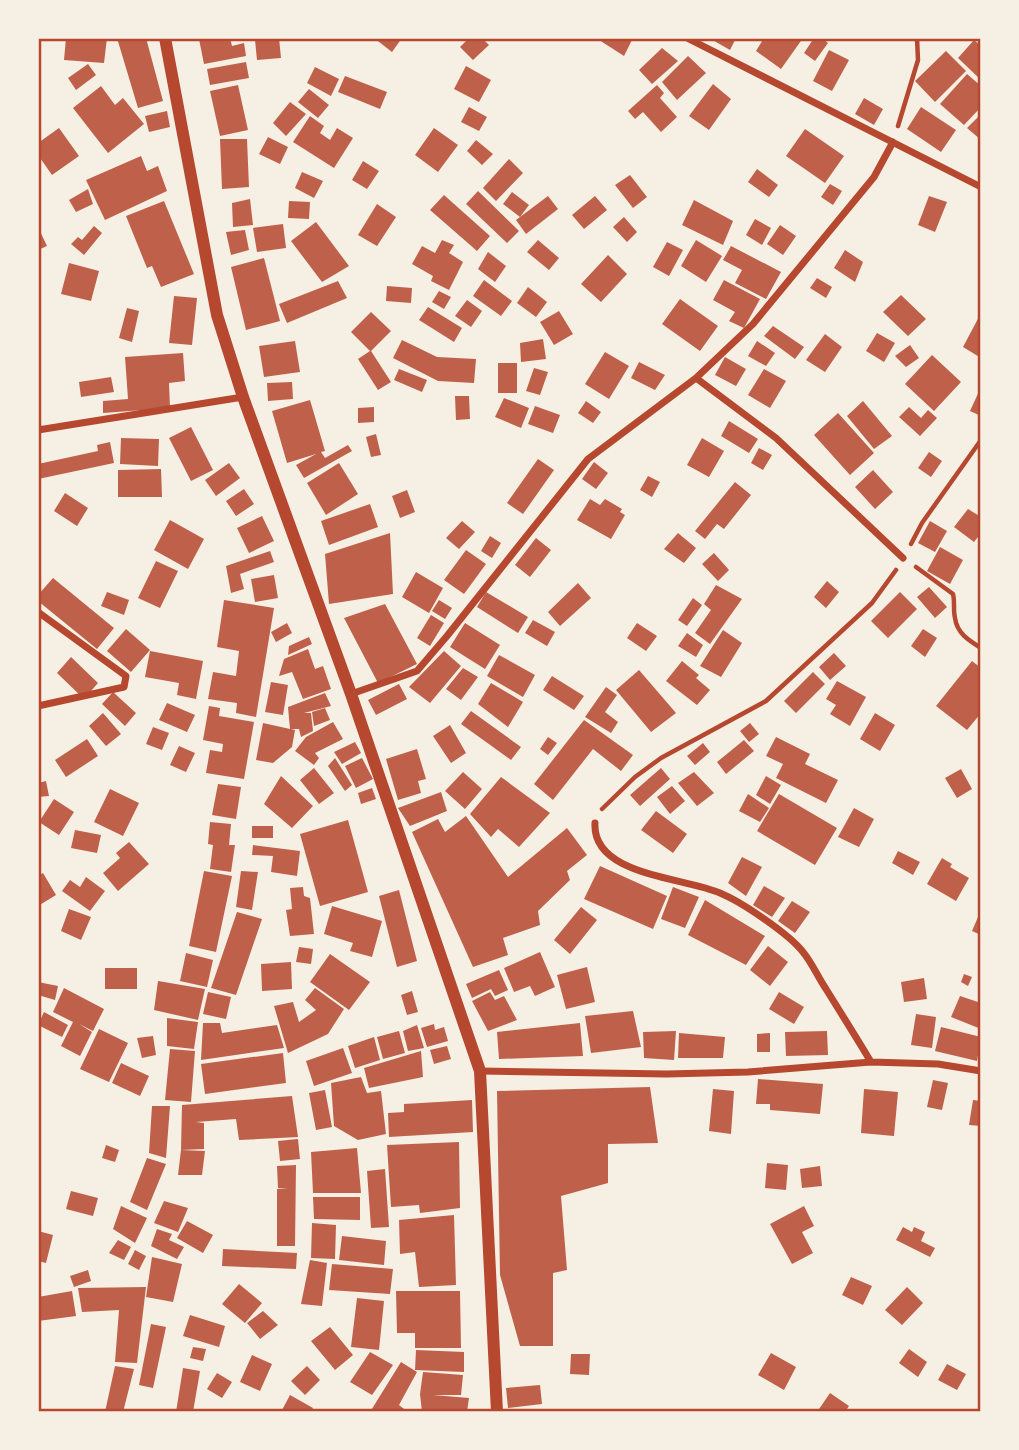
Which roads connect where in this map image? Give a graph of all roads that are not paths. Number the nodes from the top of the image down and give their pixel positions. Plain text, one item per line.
1 (164, 38) edge
2 (687, 38) edge
3 (893, 142) junction
4 (981, 187) edge
5 (696, 378) junction
6 (243, 397) junction
7 (38, 430) edge
8 (903, 558) road end
9 (38, 612) edge
10 (351, 694) junction
11 (38, 706) edge
12 (595, 822) road end
13 (871, 1062) junction
14 (480, 1071) junction
15 (981, 1071) edge
16 (497, 1412) edge

1 - 6 street
2 - 3 street
3 - 4 street
3 - 5 street
5 - 8 street
5 - 10 street
6 - 7 street
6 - 10 street
9 - 11 street
10 - 14 street
12 - 13 street
13 - 14 street
13 - 15 street
14 - 16 street

